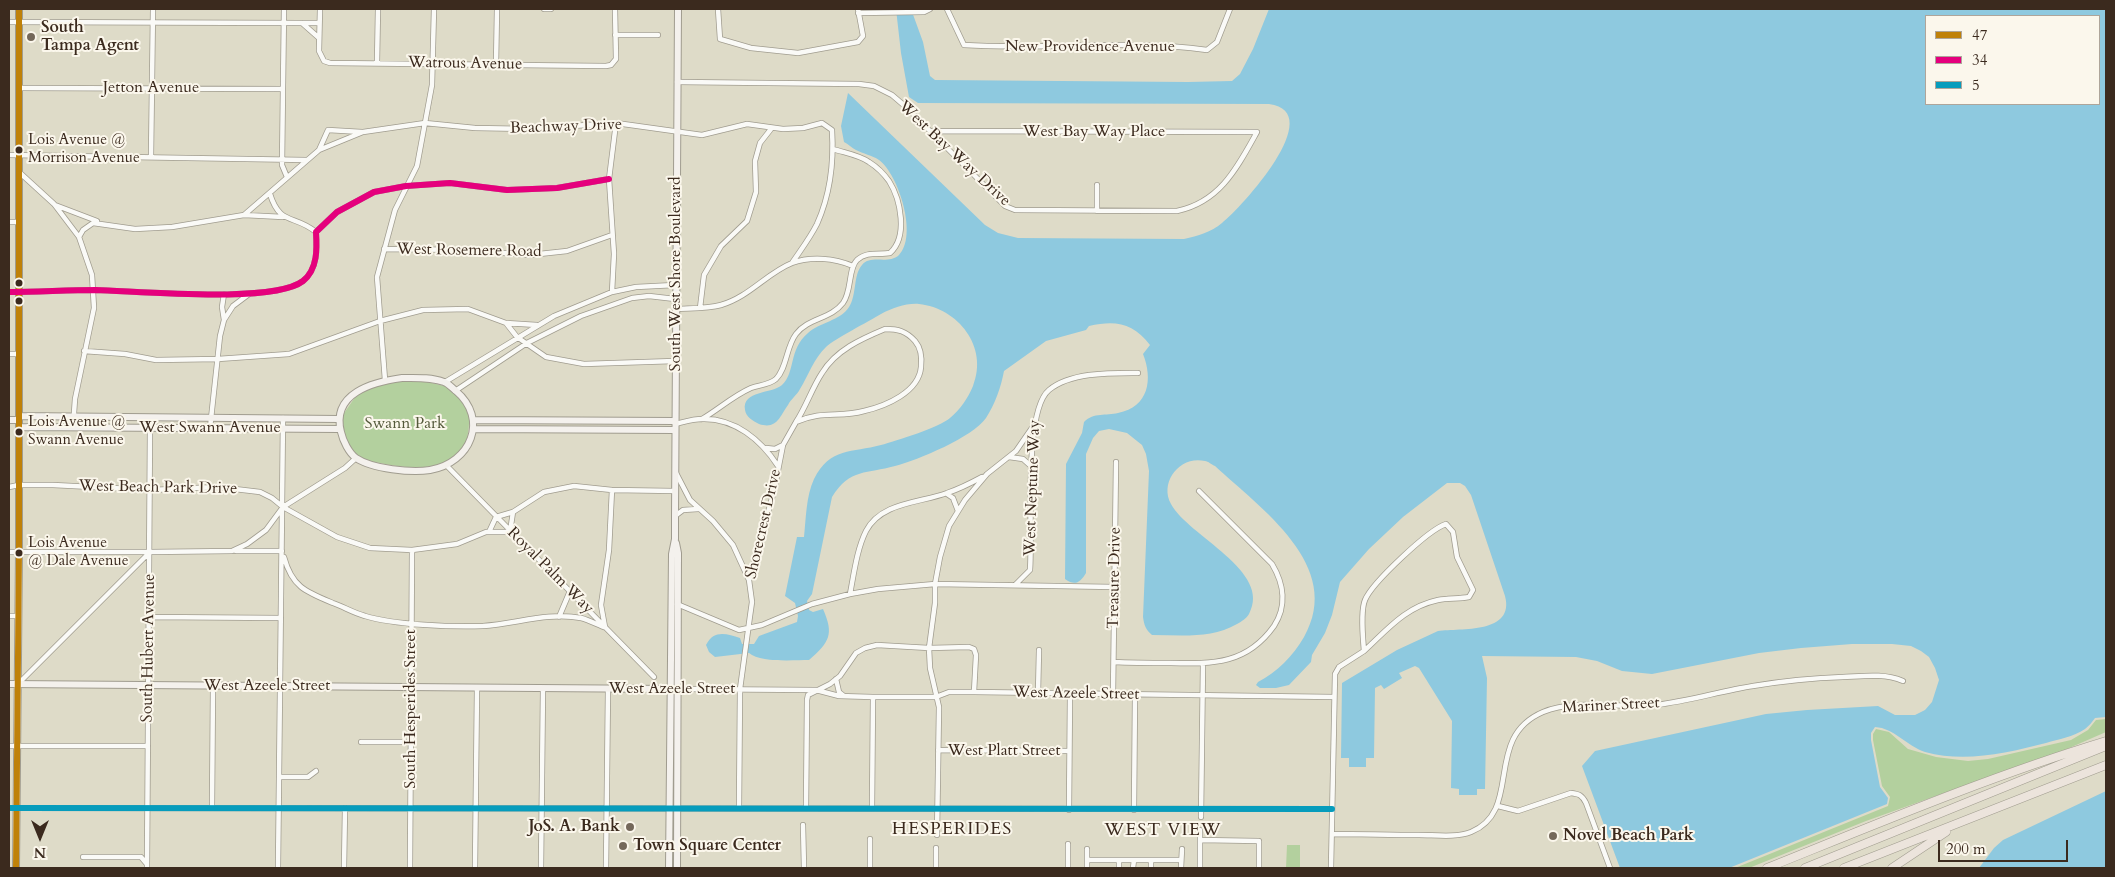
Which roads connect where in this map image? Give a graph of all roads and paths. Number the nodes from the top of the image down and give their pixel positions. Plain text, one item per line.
1 (19, 9) edge
2 (153, 9) edge
3 (284, 9) edge
4 (320, 9) edge
5 (378, 9) edge
6 (434, 9) edge
7 (497, 9) edge
8 (544, 9) edge
9 (551, 9) edge
10 (615, 9) edge
11 (678, 9) edge
12 (718, 9) edge
13 (930, 9) edge
14 (947, 9) edge
15 (1230, 9) edge
16 (858, 11) edge
17 (9, 22) edge
18 (19, 22) junction
19 (152, 22) junction
20 (284, 22) junction
21 (302, 23) junction
22 (319, 23) junction
23 (616, 35) junction
24 (658, 35) dead end
25 (319, 38) junction
26 (377, 63) junction
27 (433, 64) junction
28 (496, 65) junction
29 (677, 82) junction
30 (19, 88) junction
31 (152, 88) junction
32 (283, 89) junction
33 (425, 123) junction
34 (616, 123) junction
35 (771, 129) junction
36 (677, 131) junction
37 (930, 131) junction
38 (363, 132) junction
39 (1257, 132) joint
40 (833, 149) junction
41 (319, 150) junction
42 (9, 155) edge
43 (19, 155) junction
44 (151, 157) junction
45 (282, 160) junction
46 (306, 160) junction
47 (19, 172) junction
48 (287, 177) junction
49 (609, 179) junction
50 (1097, 185) dead end
51 (406, 186) junction
52 (270, 194) junction
53 (54, 204) junction
54 (1097, 211) junction
55 (244, 216) junction
56 (284, 217) junction
57 (9, 222) edge
58 (19, 222) junction
59 (105, 224) junction
60 (316, 232) junction
61 (612, 236) junction
62 (79, 237) junction
63 (384, 249) junction
64 (792, 263) junction
65 (853, 266) junction
66 (675, 285) junction
67 (94, 290) junction
68 (9, 292) edge
69 (18, 292) junction
70 (612, 292) junction
71 (224, 294) junction
72 (250, 294) junction
73 (675, 299) junction
74 (700, 308) junction
75 (675, 309) junction
76 (224, 320) junction
77 (380, 320) junction
78 (506, 323) junction
79 (538, 325) junction
80 (517, 337) junction
81 (527, 343) junction
82 (84, 351) junction
83 (9, 354) edge
84 (18, 354) junction
85 (218, 359) junction
86 (675, 361) junction
87 (1138, 373) dead end
88 (385, 380) junction
89 (445, 382) junction
90 (455, 391) junction
91 (74, 416) junction
92 (211, 417) junction
93 (283, 418) junction
94 (339, 418) junction
95 (702, 419) junction
96 (9, 420) edge
97 (472, 420) junction
98 (20, 421) junction
99 (796, 422) junction
100 (675, 425) junction
101 (1034, 425) junction
102 (73, 427) junction
103 (150, 428) junction
104 (210, 428) junction
105 (283, 428) junction
106 (340, 429) junction
107 (473, 430) junction
108 (783, 446) junction
109 (766, 448) junction
110 (356, 458) junction
111 (1009, 458) junction
112 (1116, 462) dead end
113 (446, 465) junction
114 (778, 466) junction
115 (1032, 467) junction
116 (675, 470) junction
117 (987, 474) junction
118 (19, 485) junction
119 (9, 487) edge
120 (151, 490) junction
121 (612, 490) junction
122 (675, 491) junction
123 (1199, 491) dead end
124 (947, 494) junction
125 (283, 508) junction
126 (698, 509) junction
127 (958, 511) junction
128 (513, 512) junction
129 (676, 516) junction
130 (496, 517) junction
131 (489, 532) junction
132 (510, 532) junction
133 (675, 539) junction
134 (412, 550) junction
135 (232, 551) junction
136 (282, 551) junction
137 (9, 552) edge
138 (19, 552) junction
139 (150, 552) junction
140 (749, 580) junction
141 (935, 584) junction
142 (1015, 585) junction
143 (1115, 587) junction
144 (570, 591) junction
145 (850, 594) junction
146 (672, 602) junction
147 (679, 605) junction
148 (9, 616) edge
149 (18, 616) junction
150 (149, 617) junction
151 (559, 617) junction
152 (281, 618) junction
153 (412, 624) junction
154 (606, 628) junction
155 (748, 629) junction
156 (930, 648) junction
157 (1039, 650) dead end
158 (1364, 651) junction
159 (1114, 662) junction
160 (1203, 664) junction
161 (654, 677) dead end
162 (836, 679) junction
163 (1903, 681) dead end
164 (9, 684) edge
165 (18, 684) junction
166 (149, 685) junction
167 (213, 686) junction
168 (281, 686) junction
169 (412, 687) junction
170 (477, 688) junction
171 (543, 688) junction
172 (608, 689) junction
173 (670, 689) junction
174 (679, 689) junction
175 (740, 689) junction
176 (816, 690) junction
177 (974, 692) junction
178 (1038, 693) junction
179 (1070, 694) junction
180 (1113, 695) junction
181 (1135, 695) junction
182 (1202, 695) junction
183 (844, 696) junction
184 (873, 697) junction
185 (936, 697) junction
186 (1334, 697) junction
187 (2106, 740) edge
188 (361, 742) dead end
189 (412, 742) junction
190 (12, 746) edge
191 (148, 746) junction
192 (2106, 746) edge
193 (938, 750) junction
194 (1070, 751) junction
195 (2106, 764) edge
196 (316, 771) dead end
197 (279, 777) junction
198 (1498, 806) junction
199 (12, 808) edge
200 (147, 808) junction
201 (212, 808) junction
202 (279, 808) junction
203 (344, 808) junction
204 (411, 808) junction
205 (476, 809) junction
206 (541, 809) junction
207 (607, 809) junction
208 (670, 809) junction
209 (678, 809) junction
210 (740, 809) junction
211 (806, 809) junction
212 (872, 809) junction
213 (937, 809) junction
214 (1332, 809) junction
215 (1069, 810) junction
216 (1134, 810) junction
217 (1201, 810) junction
218 (9, 812) edge
219 (1986, 812) junction
220 (1201, 817) dead end
221 (16, 822) junction
222 (803, 825) dead end
223 (1200, 830) dead end
224 (1332, 834) junction
225 (937, 835) dead end
226 (870, 840) dead end
227 (1200, 840) junction
228 (1068, 844) dead end
229 (936, 848) dead end
230 (1087, 849) dead end
231 (1182, 849) dead end
232 (83, 857) dead end
233 (1087, 860) junction
234 (1119, 860) junction
235 (1134, 860) junction
236 (1151, 860) junction
237 (1181, 860) junction
238 (148, 867) edge
239 (16, 868) edge
240 (278, 868) edge
241 (344, 868) edge
242 (410, 868) edge
243 (475, 868) edge
244 (541, 868) edge
245 (606, 868) edge
246 (669, 868) edge
247 (677, 868) edge
248 (804, 868) edge
249 (870, 868) edge
250 (936, 868) edge
251 (1068, 868) edge
252 (1087, 868) edge
253 (1119, 868) edge
254 (1134, 868) edge
255 (1152, 868) edge
256 (1181, 868) edge
257 (1200, 868) edge
258 (1259, 868) edge
259 (1331, 868) edge
260 (1610, 868) edge
261 (1767, 868) edge
262 (1805, 868) edge
263 (1844, 868) edge
264 (1892, 868) edge

1 - 18 street
2 - 19 street
3 - 20 street
4 - 22 street
5 - 26 street
6 - 27 street
7 - 28 street
8 - 9 street
10 - 23 street
11 - 29 street, South West Shore Boulevard
12 - 16 street
13 - 16 street
14 - 15 street, New Providence Avenue
17 - 18 street
18 - 19 street
18 - 30 street
19 - 20 street
19 - 31 street
20 - 21 street
20 - 32 street
21 - 22 street
21 - 25 street
22 - 25 street
23 - 24 street
23 - 28 street, Watrous Avenue
25 - 26 street, Watrous Avenue
26 - 27 street, Watrous Avenue
27 - 28 street, Watrous Avenue
27 - 33 street
29 - 36 street, South West Shore Boulevard
29 - 37 street, West Bay Way Drive
30 - 31 street, Jetton Avenue
30 - 43 street
31 - 32 street, Jetton Avenue
31 - 44 street
32 - 45 street
33 - 34 street, Beachway Drive
33 - 38 street, Beachway Drive
33 - 51 street
34 - 36 street, Beachway Drive
34 - 49 street
35 - 36 street, Beachway Drive
35 - 40 street, Beachway Drive
35 - 74 street
36 - 66 street, South West Shore Boulevard
37 - 39 street, West Bay Way Place
37 - 54 street, West Bay Way Drive
38 - 41 street
38 - 41 street
39 - 54 street, West Bay Way Drive
40 - 64 street
40 - 65 street
41 - 46 street
42 - 43 street
43 - 44 street
43 - 47 street
44 - 45 street
45 - 46 street
45 - 48 street
46 - 48 street
47 - 53 street
47 - 58 street
48 - 52 street
49 - 51 street
49 - 61 street
50 - 54 street
51 - 60 street
51 - 63 street
52 - 55 street
52 - 56 street
53 - 59 street
53 - 62 street
55 - 56 street
55 - 59 street
56 - 60 street
57 - 58 street
58 - 69 street
59 - 62 street
60 - 72 street
61 - 63 street, West Rosemere Road
61 - 70 street
62 - 67 street
63 - 77 street
64 - 65 street
64 - 74 street
65 - 95 street
66 - 70 street
66 - 73 street, South West Shore Boulevard
67 - 69 street
67 - 71 street
67 - 82 street
68 - 69 street
69 - 84 street
70 - 79 street
71 - 72 street
71 - 76 street
72 - 76 street
73 - 75 street, South West Shore Boulevard
73 - 81 street
74 - 75 street
75 - 86 street, South West Shore Boulevard
76 - 85 street
77 - 78 street
77 - 85 street
77 - 88 street
78 - 79 street
78 - 80 street
79 - 80 street
80 - 81 street
80 - 89 street
81 - 86 street
81 - 90 street
82 - 85 street
82 - 91 street
83 - 84 street
84 - 98 street
85 - 92 street
86 - 100 street, South West Shore Boulevard
87 - 101 street, West Neptune Way
88 - 89 street
88 - 94 street
89 - 90 street
90 - 97 street
91 - 92 street, West Swann Avenue
91 - 98 street, West Swann Avenue
91 - 102 street
92 - 93 street, West Swann Avenue
92 - 104 street
93 - 94 street, West Swann Avenue
93 - 105 street
94 - 106 street
95 - 100 street
95 - 109 street
96 - 98 street, West Swann Avenue
97 - 100 street
97 - 107 street
98 - 102 street, West Swann Avenue
98 - 118 street
99 - 99 street, Shorecrest Drive
99 - 108 street, Shorecrest Drive
100 - 107 street
100 - 116 street, South West Shore Boulevard
101 - 111 street
101 - 115 street, West Neptune Way
102 - 103 street, West Swann Avenue
103 - 104 street, West Swann Avenue
103 - 120 street, South Hubert Avenue
104 - 105 street, West Swann Avenue
105 - 106 street, West Swann Avenue
105 - 125 street
106 - 110 street
107 - 113 street
108 - 109 street
108 - 114 street, Shorecrest Drive
109 - 114 street
110 - 113 street
110 - 125 street
111 - 115 street
111 - 117 street
112 - 143 street, Treasure Drive
113 - 130 street, Royal Palm Way
114 - 140 street, Shorecrest Drive
115 - 142 street, West Neptune Way
116 - 122 street, South West Shore Boulevard
116 - 126 street
117 - 124 street
117 - 127 street
118 - 119 street, West Beach Park Drive
118 - 120 street, West Beach Park Drive
118 - 138 street
120 - 125 street, West Beach Park Drive
120 - 139 street, South Hubert Avenue
121 - 122 street
121 - 128 street
121 - 154 street
122 - 129 street, South West Shore Boulevard
123 - 160 street
124 - 127 street
124 - 145 street
125 - 134 street, West Beach Park Drive
125 - 135 street
125 - 136 street
126 - 129 street
126 - 140 street
127 - 141 street
128 - 130 street
128 - 132 street
129 - 133 street, South West Shore Boulevard
130 - 131 street
130 - 132 street, Royal Palm Way
131 - 132 street, West Beach Park Drive
131 - 134 street, West Beach Park Drive
132 - 144 street, Royal Palm Way
133 - 146 street, South West Shore Boulevard
133 - 147 street, South West Shore Boulevard
134 - 153 street, South Hesperides Street
135 - 136 street
135 - 139 street
136 - 152 street
136 - 153 street
137 - 138 street
138 - 139 street
138 - 149 street
139 - 150 street, South Hubert Avenue
139 - 165 street
140 - 155 street, Shorecrest Drive
141 - 142 street
141 - 145 street
141 - 156 street
142 - 143 street
143 - 159 street, Treasure Drive
144 - 151 street
144 - 154 street, Royal Palm Way
145 - 155 street
146 - 147 street
146 - 173 street, South West Shore Boulevard
147 - 155 street
147 - 174 street, South West Shore Boulevard
148 - 149 street
149 - 165 street
150 - 152 street
150 - 166 street, South Hubert Avenue
151 - 153 street
151 - 154 street
152 - 168 street
153 - 169 street, South Hesperides Street
154 - 161 street, Royal Palm Way
155 - 175 street, Shorecrest Drive
156 - 162 street
156 - 177 street
156 - 185 street
157 - 178 street
158 - 158 street
158 - 186 street
159 - 160 street
159 - 180 street, Treasure Drive
160 - 182 street
162 - 176 street
162 - 183 street
163 - 198 street, Mariner Street
164 - 165 street, West Azeele Street
165 - 166 street, West Azeele Street
165 - 190 street
166 - 167 street, West Azeele Street
166 - 191 street, South Hubert Avenue
167 - 168 street, West Azeele Street
167 - 201 street
168 - 169 street, West Azeele Street
168 - 197 street
169 - 170 street, West Azeele Street
169 - 189 street, South Hesperides Street
170 - 171 street, West Azeele Street
170 - 205 street
171 - 172 street, West Azeele Street
171 - 206 street
172 - 173 street, West Azeele Street
172 - 207 street
173 - 174 street, West Azeele Street
173 - 208 street, South West Shore Boulevard
174 - 175 street, West Azeele Street
174 - 209 street, South West Shore Boulevard
175 - 176 street, West Azeele Street
175 - 210 street, Shorecrest Drive
176 - 183 street, West Azeele Street
176 - 211 street
177 - 178 street, West Azeele Street
177 - 185 street, West Azeele Street
178 - 179 street, West Azeele Street
179 - 180 street, West Azeele Street
179 - 194 street
180 - 181 street, West Azeele Street
181 - 182 street, West Azeele Street
181 - 216 street
182 - 186 street, West Azeele Street
182 - 217 street
183 - 184 street, West Azeele Street
184 - 185 street, West Azeele Street
184 - 212 street
185 - 193 street
186 - 214 street
187 - 261 highway
188 - 189 street
189 - 204 street, South Hesperides Street
190 - 191 street
190 - 199 street
191 - 200 street, South Hubert Avenue
192 - 262 highway
193 - 194 street, West Platt Street
193 - 213 street
194 - 215 street
195 - 219 highway
196 - 197 street
197 - 202 street
198 - 224 street, Mariner Street
198 - 260 street
199 - 200 street
199 - 221 street
200 - 201 street
200 - 238 street, South Hubert Avenue
201 - 202 street
202 - 203 street
202 - 240 street
203 - 204 street
203 - 241 street
204 - 205 street
204 - 242 street, South Hesperides Street
205 - 206 street
205 - 243 street
206 - 207 street
206 - 244 street
207 - 208 street
207 - 245 street
208 - 209 street
208 - 246 street, South West Shore Boulevard
209 - 210 street
209 - 247 street, South West Shore Boulevard
210 - 211 street
211 - 212 street
212 - 213 street
213 - 215 street
213 - 225 street
214 - 217 street
214 - 224 street
215 - 216 street
216 - 217 street
217 - 220 street
218 - 221 street
219 - 263 highway
219 - 264 highway
221 - 239 street
222 - 248 street
223 - 227 street
224 - 259 street
226 - 249 street
227 - 257 street
227 - 258 street
228 - 251 street
229 - 250 street
230 - 233 street
231 - 237 street
232 - 238 street
233 - 234 street
233 - 252 street
234 - 235 street
234 - 253 street
235 - 236 street
235 - 254 street
236 - 237 street
236 - 255 street
237 - 256 street

